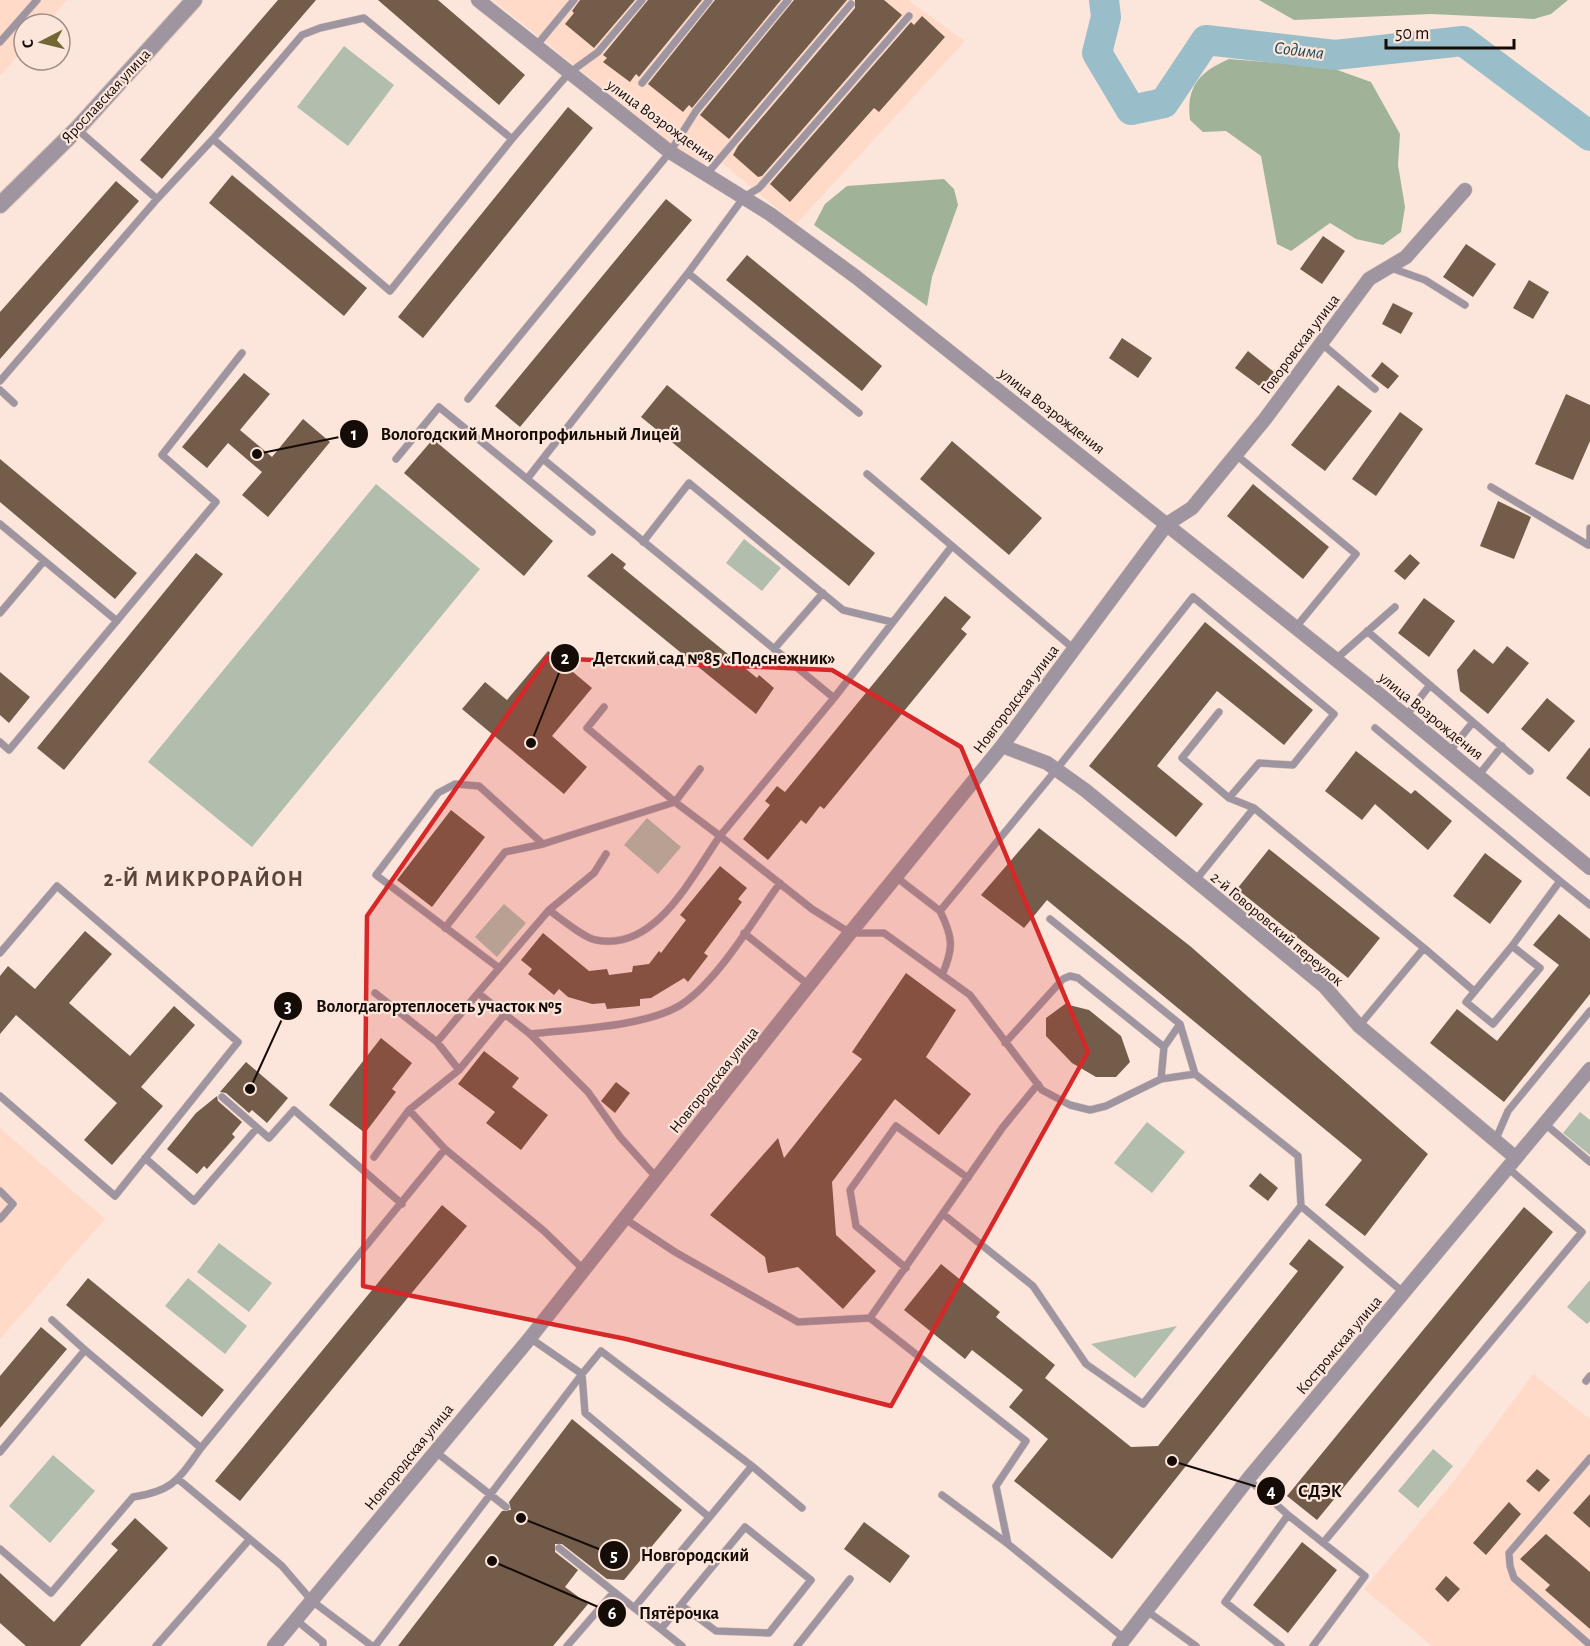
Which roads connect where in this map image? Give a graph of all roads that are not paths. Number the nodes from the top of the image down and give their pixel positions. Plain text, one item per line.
1 (37, 0) edge
2 (194, 0) edge
3 (574, 0) edge
4 (642, 0) edge
5 (709, 0) edge
6 (788, 0) edge
7 (488, 3) edge
8 (851, 4) dead end
9 (909, 16) dead end
10 (0, 42) edge
11 (536, 46) junction
12 (569, 73) junction
13 (642, 83) dead end
14 (77, 129) junction
15 (213, 139) junction
16 (512, 139) junction
17 (670, 152) junction
18 (706, 175) junction
19 (1465, 190) dead end
20 (16, 191) junction
21 (744, 197) junction
22 (157, 199) junction
23 (0, 205) edge
24 (0, 212) edge
25 (1389, 267) junction
26 (688, 273) junction
27 (1466, 305) dead end
28 (1321, 343) junction
29 (242, 353) dead end
30 (0, 381) edge
31 (1375, 389) dead end
32 (0, 390) edge
33 (468, 399) dead end
34 (14, 403) dead end
35 (859, 413) dead end
36 (1235, 454) junction
37 (396, 459) dead end
38 (543, 459) junction
39 (867, 474) dead end
40 (527, 479) junction
41 (1491, 487) dead end
42 (0, 524) edge
43 (1167, 524) junction
44 (1590, 528) edge
45 (592, 532) dead end
46 (643, 542) junction
47 (1589, 545) edge
48 (952, 546) junction
49 (44, 561) junction
50 (823, 594) junction
51 (1395, 606) dead end
52 (0, 613) edge
53 (117, 621) junction
54 (892, 622) junction
55 (1296, 627) junction
56 (1367, 631) junction
57 (774, 649) junction
58 (1074, 650) junction
59 (1336, 659) junction
60 (1430, 686) junction
61 (834, 698) junction
62 (604, 707) dead end
63 (1219, 712) dead end
64 (1406, 716) junction
65 (1473, 722) junction
66 (1375, 728) dead end
67 (0, 742) edge
68 (1002, 746) junction
69 (1502, 746) junction
70 (1449, 752) junction
71 (700, 769) dead end
72 (1056, 770) junction
73 (1530, 771) dead end
74 (1478, 776) junction
75 (1229, 798) junction
76 (675, 802) junction
77 (1254, 808) junction
78 (720, 836) junction
79 (543, 844) junction
80 (606, 854) dead end
81 (1590, 868) edge
82 (896, 877) junction
83 (1195, 881) junction
84 (1560, 881) junction
85 (780, 884) junction
86 (1590, 905) edge
87 (549, 910) junction
88 (940, 911) junction
89 (1050, 919) dead end
90 (445, 928) junction
91 (744, 933) junction
92 (850, 933) junction
93 (1512, 946) junction
94 (1424, 948) junction
95 (0, 953) edge
96 (499, 968) junction
97 (942, 975) junction
98 (810, 986) junction
99 (1474, 991) junction
100 (375, 993) dead end
101 (478, 993) junction
102 (1590, 1011) edge
103 (506, 1013) junction
104 (1180, 1024) junction
105 (1359, 1026) junction
106 (530, 1034) junction
107 (437, 1042) junction
108 (1005, 1043) junction
109 (1164, 1047) junction
110 (1590, 1069) edge
111 (459, 1070) junction
112 (1195, 1074) junction
113 (1161, 1079) junction
114 (1038, 1084) junction
115 (0, 1096) edge
116 (222, 1097) dead end
117 (409, 1110) junction
118 (1544, 1123) junction
119 (257, 1128) junction
120 (1495, 1141) junction
121 (445, 1149) junction
122 (374, 1157) dead end
123 (145, 1158) junction
124 (1590, 1162) edge
125 (1512, 1163) junction
126 (656, 1177) junction
127 (968, 1178) junction
128 (0, 1191) edge
129 (402, 1204) junction
130 (1300, 1206) junction
131 (943, 1214) junction
132 (0, 1219) edge
133 (625, 1219) junction
134 (906, 1268) junction
135 (584, 1270) junction
136 (1404, 1293) junction
137 (870, 1318) junction
138 (52, 1320) dead end
139 (530, 1338) junction
140 (85, 1350) junction
141 (582, 1374) junction
142 (201, 1448) junction
143 (0, 1452) edge
144 (436, 1452) junction
145 (1590, 1458) edge
146 (752, 1466) junction
147 (178, 1479) junction
148 (1248, 1479) junction
149 (942, 1495) dead end
150 (491, 1496) junction
151 (506, 1507) dead end
152 (802, 1508) dead end
153 (1288, 1515) junction
154 (709, 1517) junction
155 (249, 1540) junction
156 (1323, 1543) junction
157 (1008, 1544) junction
158 (559, 1548) dead end
159 (0, 1549) edge
160 (850, 1579) dead end
161 (614, 1592) junction
162 (312, 1601) junction
163 (681, 1605) junction
164 (634, 1608) junction
165 (1147, 1611) junction
166 (296, 1620) junction
167 (661, 1629) junction
168 (1122, 1643) edge
169 (325, 1645) edge
170 (1590, 1645) edge
171 (156, 1646) edge
172 (274, 1646) edge
173 (374, 1646) edge
174 (567, 1646) edge
175 (682, 1646) edge
176 (797, 1646) edge
177 (1196, 1646) edge
178 (1281, 1646) edge
179 (1313, 1646) edge

1 - 10 lane
2 - 14 street, Ярославская улица
3 - 11 lane
4 - 12 lane
5 - 13 lane
6 - 17 lane
7 - 11 street, улица Возрождения
8 - 18 lane
9 - 21 lane
11 - 12 street, улица Возрождения
12 - 16 lane
12 - 17 street, улица Возрождения
14 - 20 street, Ярославская улица
14 - 22 lane
15 - 16 lane
15 - 16 lane
15 - 22 lane
17 - 18 street, улица Возрождения
17 - 33 lane
18 - 21 street, улица Возрождения
19 - 25 street, Говоровская улица
20 - 23 street, Ярославская улица
20 - 24 street, Ярославская улица
21 - 26 lane
21 - 43 street, улица Возрождения
22 - 30 lane
25 - 27 lane
25 - 28 street, Говоровская улица
26 - 35 lane
26 - 38 lane
28 - 31 lane
28 - 36 street, Говоровская улица
29 - 53 lane
32 - 34 lane
36 - 43 street, Говоровская улица
36 - 55 lane
37 - 40 lane
38 - 40 lane
38 - 46 lane
39 - 48 lane
40 - 45 lane
41 - 47 lane
42 - 49 lane
43 - 55 street, улица Возрождения
43 - 58 street, Новгородская улица
44 - 47 lane
46 - 50 lane
46 - 57 lane
48 - 54 lane
48 - 58 lane
49 - 52 lane
49 - 53 lane
50 - 54 lane
50 - 57 lane
51 - 56 lane
53 - 67 lane
54 - 61 lane
55 - 59 street, улица Возрождения
56 - 59 lane
56 - 60 lane
57 - 61 lane
58 - 68 street, Новгородская улица
59 - 64 street, улица Возрождения
60 - 64 lane
60 - 65 lane
61 - 78 lane
62 - 76 lane
63 - 75 lane
64 - 70 street, улица Возрождения
65 - 69 lane
65 - 70 lane
66 - 84 lane
68 - 72 street, 2-й Говоровский переулок
68 - 82 street, Новгородская улица
69 - 73 lane
69 - 74 lane
70 - 74 street, улица Возрождения
71 - 76 lane
72 - 75 lane
72 - 83 street, 2-й Говоровский переулок
72 - 88 lane
74 - 81 street, улица Возрождения
75 - 77 lane
76 - 78 lane
76 - 79 lane
77 - 83 lane
77 - 94 lane
78 - 85 lane
78 - 87 lane
79 - 90 lane
79 - 90 lane
80 - 87 lane
82 - 88 lane
82 - 92 street, Новгородская улица
83 - 105 street, 2-й Говоровский переулок
84 - 86 lane
84 - 93 lane
85 - 91 lane
85 - 92 lane
87 - 96 lane
88 - 97 lane
89 - 104 lane
90 - 96 lane
91 - 98 lane
91 - 106 lane
92 - 97 lane
92 - 98 street, Новгородская улица
93 - 99 lane
93 - 99 lane
94 - 99 lane
94 - 105 lane
95 - 123 lane
96 - 101 lane
97 - 108 lane
98 - 126 street, Новгородская улица
100 - 107 lane
101 - 103 lane
101 - 107 lane
102 - 120 lane
103 - 106 lane
103 - 111 lane
104 - 109 lane
104 - 112 lane
105 - 120 street, 2-й Говоровский переулок
106 - 126 lane
107 - 111 lane
108 - 109 lane
108 - 114 lane
109 - 113 lane
110 - 118 street, Костромская улица
111 - 117 lane
112 - 113 lane
112 - 130 lane
113 - 114 lane
114 - 127 lane
115 - 123 lane
116 - 119 lane
117 - 121 lane
117 - 122 lane
118 - 124 lane
118 - 125 street, Костромская улица
119 - 123 lane
119 - 129 lane
120 - 125 street, 2-й Говоровский переулок
121 - 129 lane
121 - 135 lane
125 - 136 street, Костромская улица
125 - 156 lane
126 - 133 street, Новгородская улица
127 - 131 lane
127 - 134 lane
128 - 132 lane
129 - 142 lane
130 - 131 lane
130 - 136 lane
131 - 134 lane
133 - 135 street, Новгородская улица
133 - 137 lane
134 - 137 lane
135 - 139 street, Новгородская улица
136 - 148 street, Костромская улица
137 - 157 lane
138 - 140 lane
139 - 141 lane
139 - 144 street, Новгородская улица
140 - 142 lane
140 - 143 lane
141 - 146 lane
141 - 150 lane
141 - 154 lane
142 - 147 lane
144 - 150 lane
144 - 162 street, Новгородская улица
145 - 170 lane
146 - 152 lane
146 - 154 lane
147 - 155 lane
147 - 159 lane
148 - 153 lane
148 - 165 street, Костромская улица
149 - 157 lane
150 - 151 lane
150 - 173 lane
153 - 156 lane
153 - 178 lane
154 - 164 lane
155 - 162 lane
155 - 171 lane
156 - 179 lane
157 - 168 lane
158 - 161 lane
160 - 176 lane
161 - 164 lane
161 - 174 lane
162 - 166 street, Новгородская улица
162 - 173 lane
163 - 163 lane
163 - 167 lane
164 - 167 lane
165 - 168 street, Костромская улица
165 - 177 lane
166 - 169 lane
166 - 172 street, Новгородская улица
167 - 175 lane

